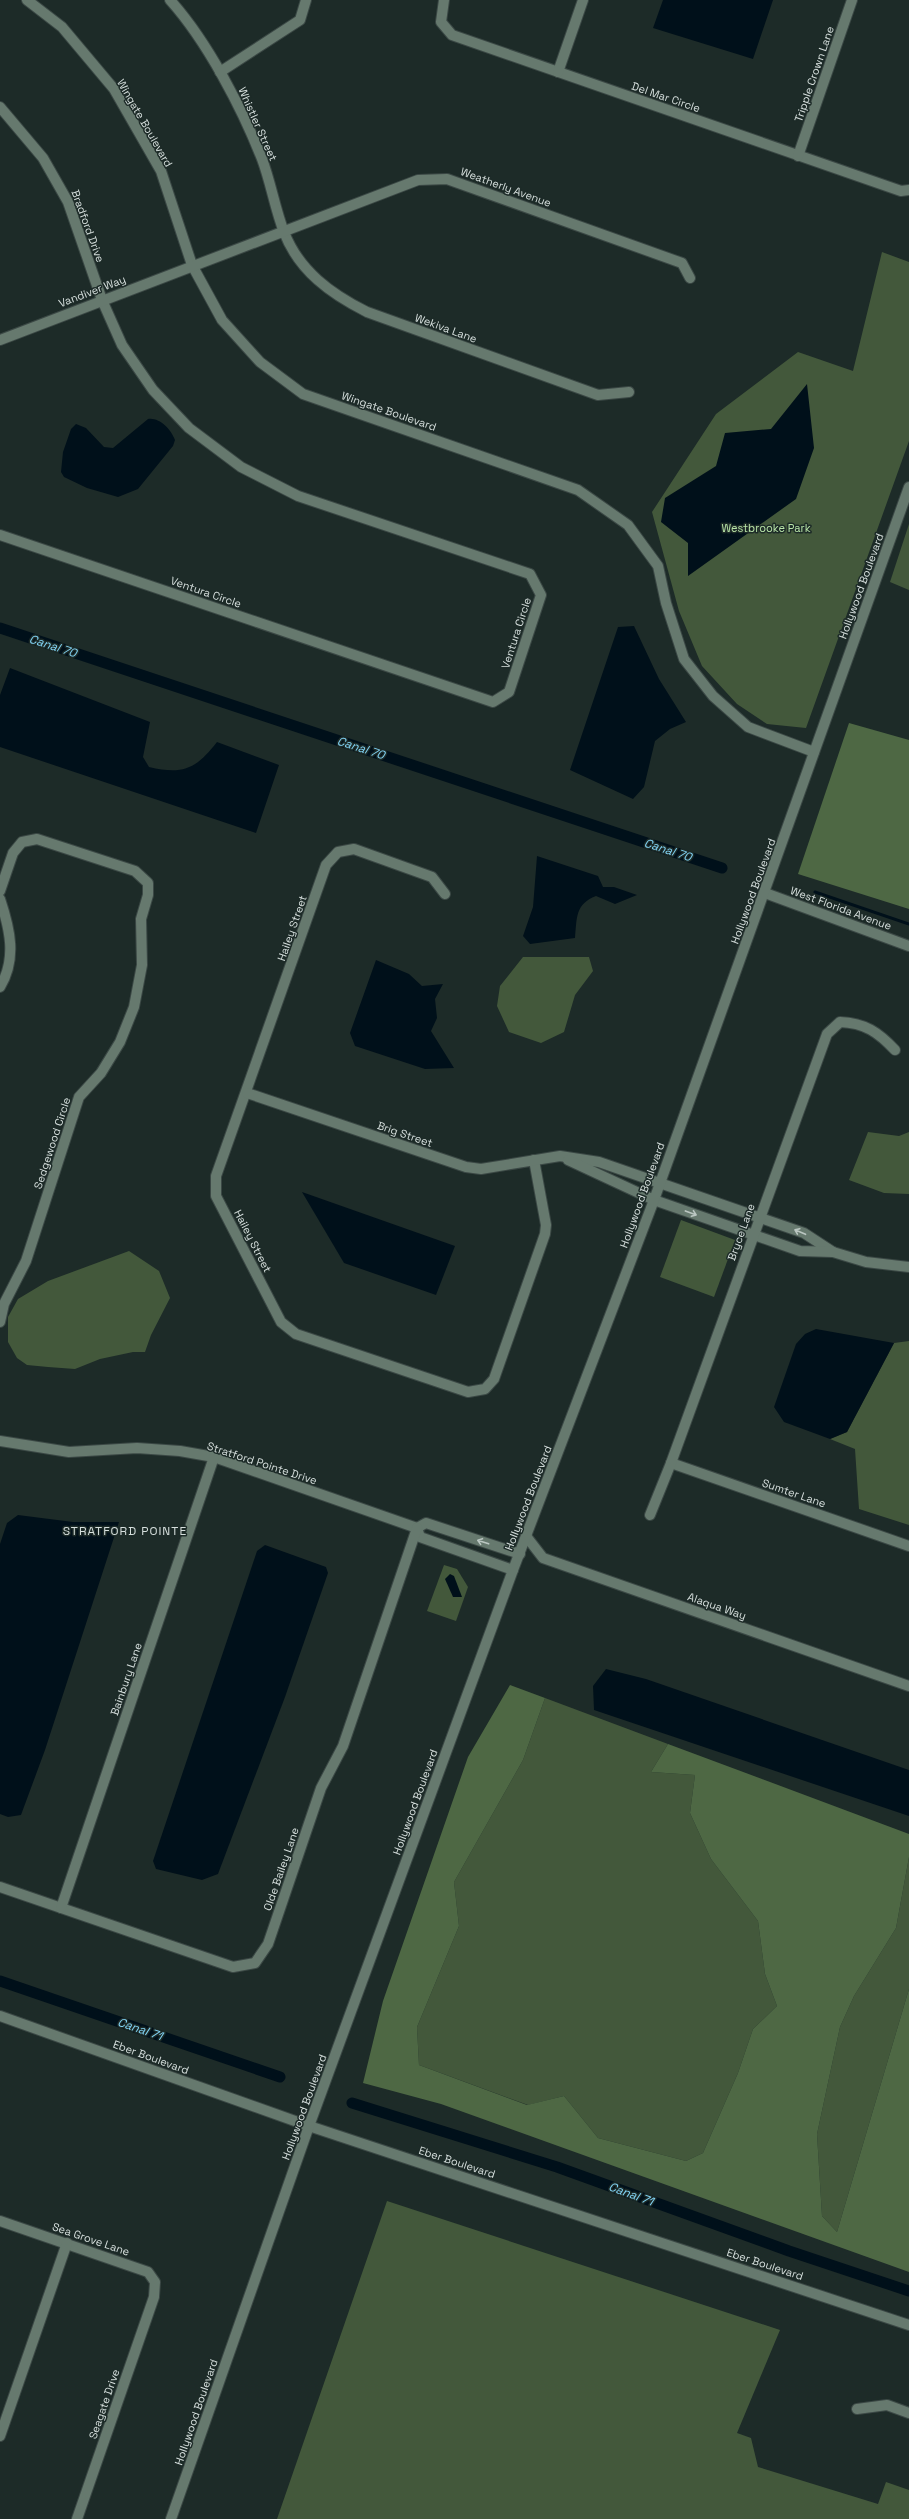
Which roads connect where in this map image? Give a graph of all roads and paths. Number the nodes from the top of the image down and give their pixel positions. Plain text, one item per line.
1 (27, 0) edge
2 (170, 0) edge
3 (306, 0) edge
4 (444, 0) edge
5 (583, 0) edge
6 (852, 0) edge
7 (220, 72) junction
8 (558, 72) junction
9 (0, 107) edge
10 (798, 156) junction
11 (909, 190) edge
12 (284, 233) junction
13 (192, 265) junction
14 (690, 278) dead end
15 (102, 300) junction
16 (0, 340) edge
17 (629, 392) dead end
18 (909, 487) edge
19 (0, 534) edge
20 (814, 752) junction
21 (0, 891) edge
22 (765, 893) junction
23 (445, 894) dead end
24 (0, 899) edge
25 (909, 946) edge
26 (0, 987) edge
27 (895, 1050) dead end
28 (247, 1093) junction
29 (560, 1156) junction
30 (534, 1160) junction
31 (660, 1182) junction
32 (654, 1200) junction
33 (760, 1217) junction
34 (753, 1235) junction
35 (833, 1252) junction
36 (909, 1267) edge
37 (0, 1322) edge
38 (0, 1442) edge
39 (214, 1457) junction
40 (671, 1463) junction
41 (650, 1516) dead end
42 (417, 1528) junction
43 (526, 1536) junction
44 (909, 1546) edge
45 (520, 1554) junction
46 (513, 1570) junction
47 (909, 1686) edge
48 (0, 1887) edge
49 (62, 1908) junction
50 (0, 2016) edge
51 (309, 2126) junction
52 (0, 2221) edge
53 (67, 2243) junction
54 (154, 2296) joint
55 (909, 2325) edge
56 (857, 2409) dead end
57 (909, 2413) edge
58 (0, 2436) edge
59 (77, 2519) edge
60 (171, 2519) edge

1 - 13 street, Wingate Boulevard
2 - 7 street, Whistler Street
3 - 7 street
4 - 8 street, Del Mar Circle
5 - 8 street
6 - 10 street, Tripple Crown Lane
7 - 12 street, Whistler Street
8 - 10 street, Del Mar Circle
9 - 15 street, Bradford Drive
10 - 11 street, Del Mar Circle
12 - 13 street, Weatherly Avenue
12 - 14 street, Weatherly Avenue
12 - 17 street, Wekiva Lane
13 - 15 street, Vandiver Way
13 - 20 street, Wingate Boulevard
15 - 16 street, Vandiver Way
15 - 19 street, Ventura Circle
18 - 20 street, Hollywood Boulevard
20 - 22 street, Hollywood Boulevard
21 - 37 street, Sedgewood Circle
22 - 25 street, West Florida Avenue
22 - 31 street, Hollywood Boulevard
23 - 28 street, Hailey Street
24 - 26 street
27 - 33 street, Bryce Lane
28 - 30 street, Brig Street
28 - 30 street, Hailey Street
29 - 30 street, Brig Street
29 - 31 street, Brig Street
29 - 32 street
31 - 32 street, Hollywood Boulevard
31 - 33 street, Brig Street
32 -> 34 street
32 - 43 street, Hollywood Boulevard
33 - 34 street, Bryce Lane
35 -> 33 street, Brig Street
34 - 35 street
34 - 40 street, Bryce Lane
35 - 36 street
38 - 39 street, Stratford Pointe Drive
39 - 42 street, Stratford Pointe Drive
39 - 49 street, Bainbury Lane
40 - 41 street, Bryce Lane
40 - 44 street, Sumter Lane
45 -> 42 street
42 - 46 street
42 - 49 street, Olde Bailey Lane
43 - 45 street, Hollywood Boulevard
43 - 47 street, Alaqua Way
45 - 46 street, Hollywood Boulevard
46 - 51 street, Hollywood Boulevard
48 - 49 street, Olde Bailey Lane
50 - 51 street, Eber Boulevard
51 - 55 street, Eber Boulevard
51 - 60 street, Hollywood Boulevard
52 - 53 street, Sea Grove Lane
53 - 54 street, Sea Grove Lane
53 - 58 street
54 - 59 street, Seagate Drive
56 - 57 street

